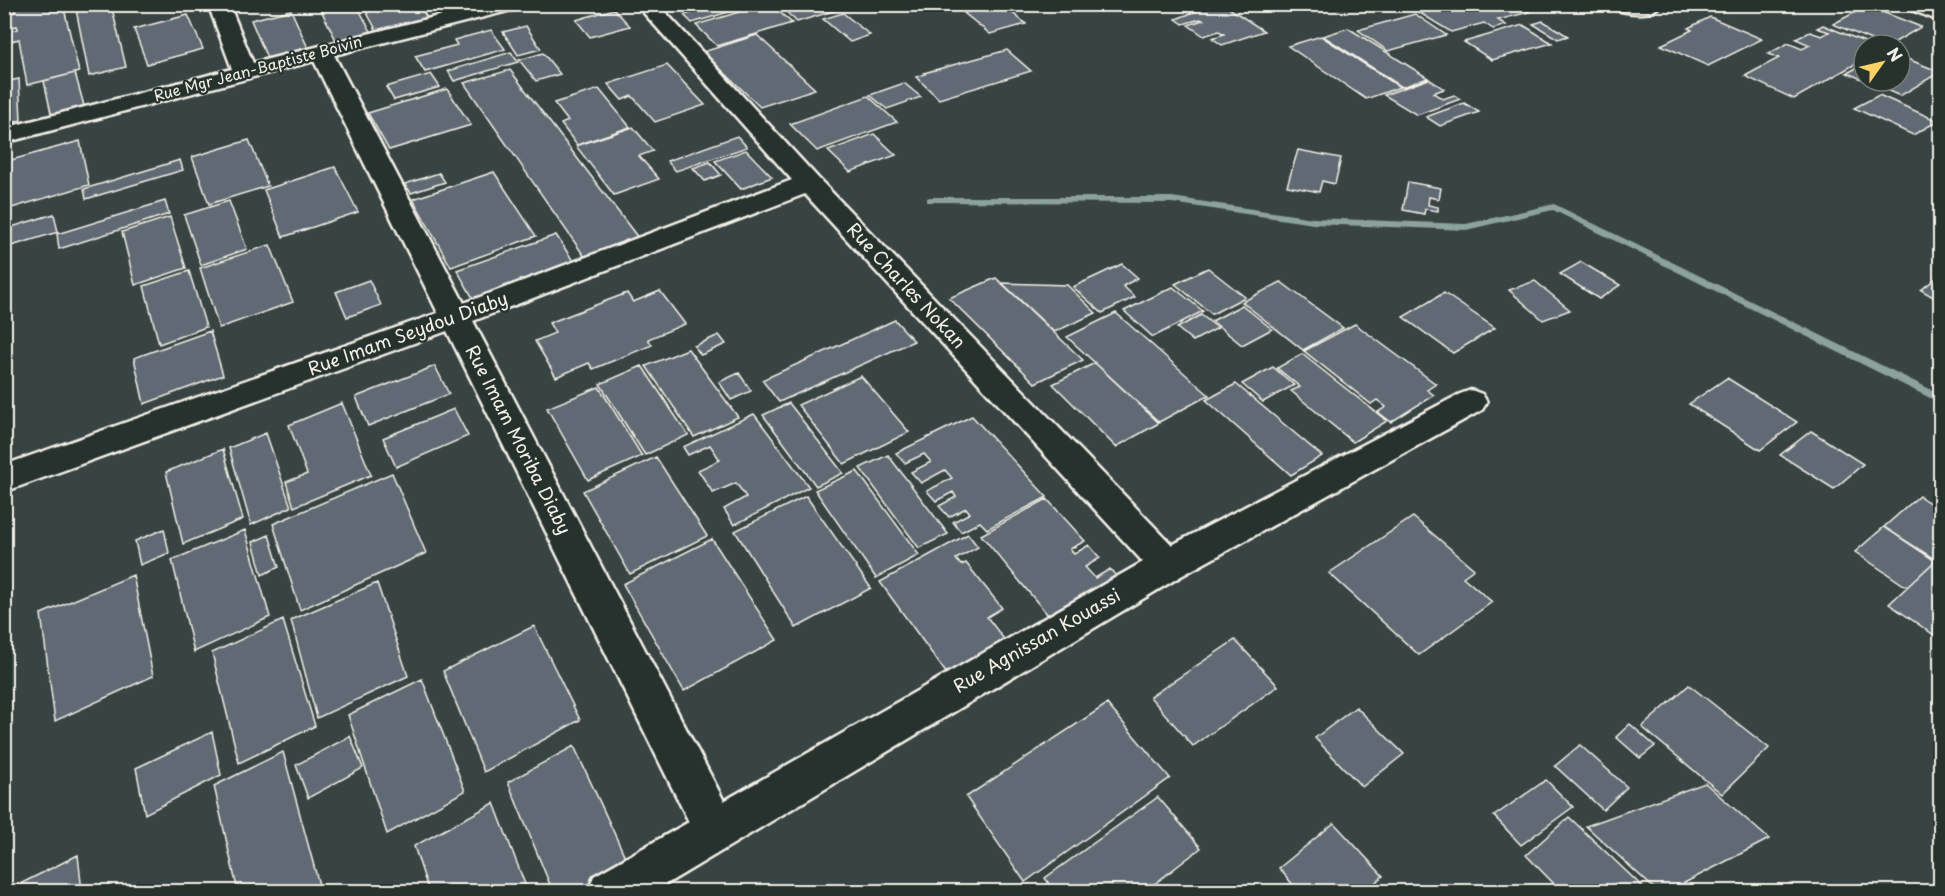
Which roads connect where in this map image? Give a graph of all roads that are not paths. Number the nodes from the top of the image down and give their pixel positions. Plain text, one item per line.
1 (218, 4) edge
2 (513, 4) edge
3 (646, 4) edge
4 (1616, 4) edge
5 (1651, 4) edge
6 (1913, 4) edge
7 (1941, 15) edge
8 (321, 52) junction
9 (246, 72) junction
10 (4, 136) edge
11 (809, 183) junction
12 (456, 317) junction
13 (1471, 402) dead end
14 (4, 479) edge
15 (1168, 565) junction
16 (715, 828) junction
17 (610, 891) edge

1 - 9 street
2 - 8 street, Rue Mgr Jean-Baptiste Boivin
3 - 11 street, Rue Charles Nokan
4 - 5 street
6 - 7 street
8 - 9 street, Rue Mgr Jean-Baptiste Boivin
8 - 12 street, Rue Imam Moriba Diaby
9 - 10 street, Rue Mgr Jean-Baptiste Boivin
11 - 12 street, Rue Imam Seydou Diaby
11 - 15 street, Rue Charles Nokan
12 - 14 street, Rue Imam Seydou Diaby
12 - 16 street, Rue Imam Moriba Diaby
13 - 15 street, Rue Agnissan Kouassi
15 - 16 street, Rue Agnissan Kouassi
16 - 17 street, Rue Agnissan Kouassi

